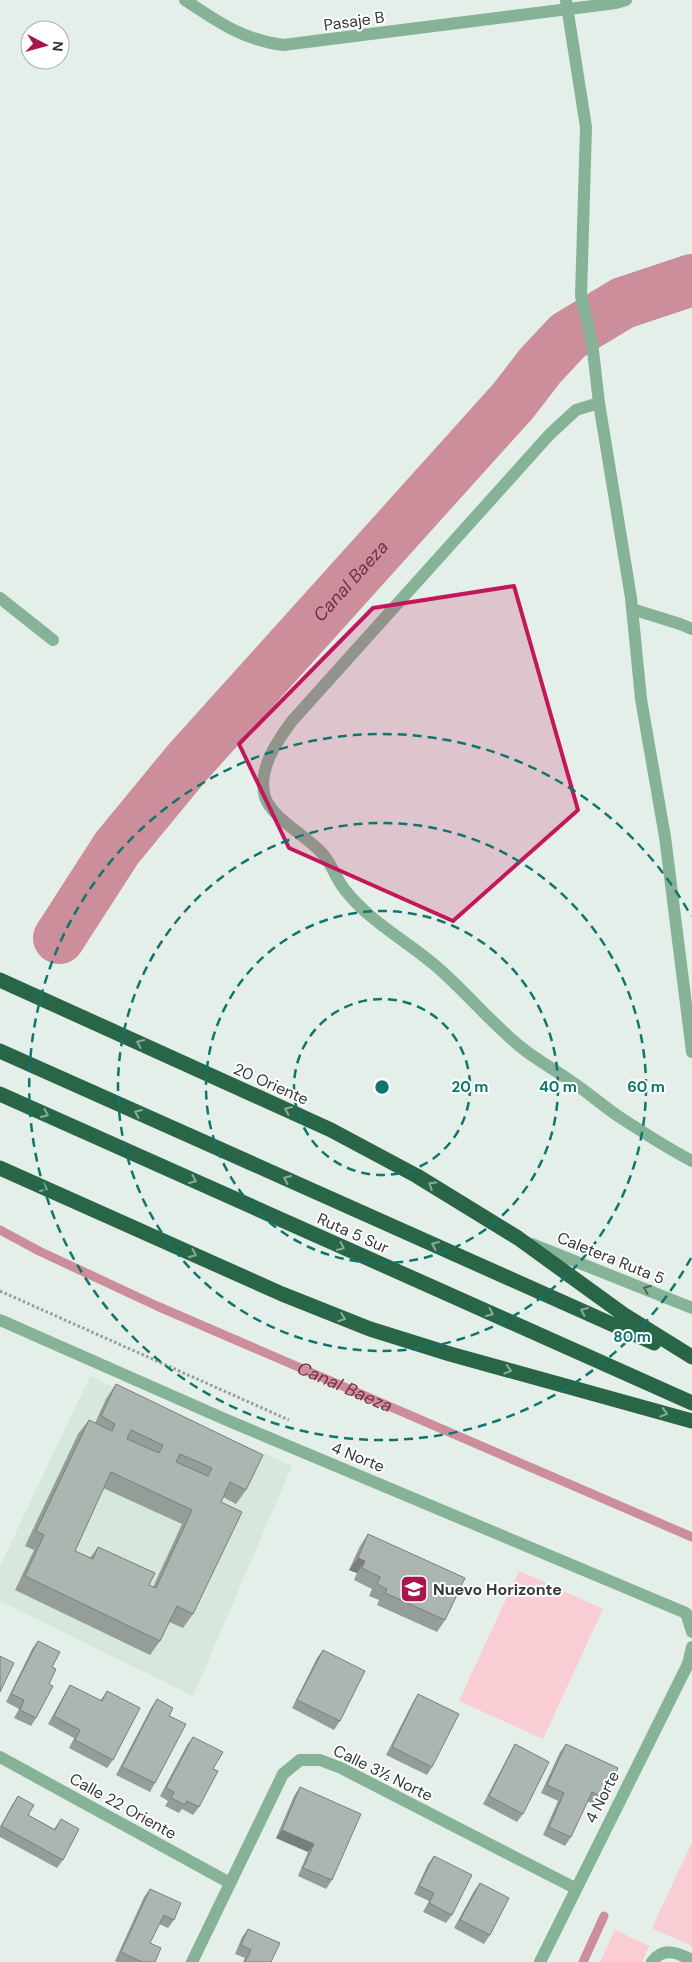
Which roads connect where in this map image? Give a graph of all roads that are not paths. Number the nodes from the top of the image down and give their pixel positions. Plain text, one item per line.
1 (185, 0) edge
2 (626, 0) edge
3 (567, 4) edge
4 (599, 403) junction
5 (0, 598) edge
6 (632, 609) junction
7 (692, 629) edge
8 (53, 640) dead end
9 (0, 980) edge
10 (0, 1051) edge
11 (692, 1052) edge
12 (0, 1094) edge
13 (692, 1161) edge
14 (0, 1168) edge
15 (518, 1238) junction
16 (692, 1308) edge
17 (0, 1320) edge
18 (692, 1358) edge
19 (692, 1403) edge
20 (692, 1422) edge
21 (689, 1612) edge
22 (692, 1632) edge
23 (692, 1647) edge
24 (0, 1758) edge
25 (230, 1883) junction
26 (575, 1888) junction
27 (692, 1960) edge
28 (192, 1962) edge
29 (540, 1962) edge
30 (652, 1962) edge

1 - 3 street, Pasaje B
2 - 3 street, Pasaje B
3 - 4 street
4 - 6 street
4 - 13 street
5 - 8 street
6 - 7 street
6 - 11 street
15 -> 9 highway, 20 Oriente
18 -> 10 highway, Ruta 5 Sur
12 -> 19 highway, Ruta 5 Sur
14 -> 20 highway
16 -> 15 street, Caletera Ruta 5
15 - 18 highway, 20 Oriente
17 - 21 street, 4 Norte
21 - 22 street, 4 Norte
23 - 26 street, 4 Norte
24 - 25 street, Calle 22 Oriente
25 - 26 street, Calle 3½ Norte
25 - 28 street, Calle 3½ Norte
26 - 29 street, 4 Norte
27 - 30 street

